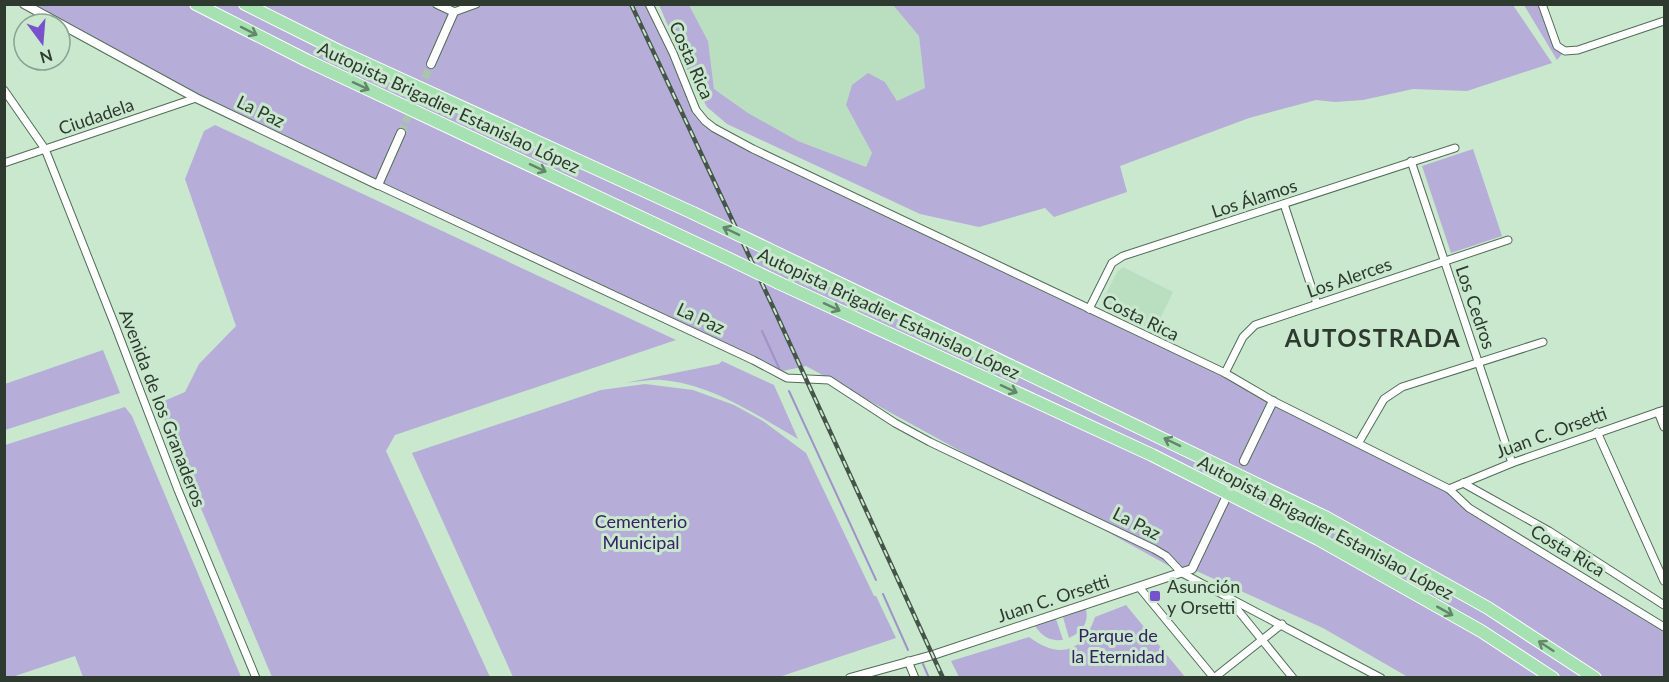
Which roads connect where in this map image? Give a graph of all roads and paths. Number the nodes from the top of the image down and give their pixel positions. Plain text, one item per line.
1 (24, 4) edge
2 (196, 4) edge
3 (245, 4) edge
4 (437, 4) edge
5 (476, 4) edge
6 (649, 4) edge
7 (1542, 4) edge
8 (454, 12) junction
9 (1665, 21) edge
10 (431, 64) tunnel mouth
11 (4, 90) edge
12 (196, 98) junction
13 (401, 133) tunnel mouth
14 (1455, 148) dead end
15 (45, 149) junction
16 (1411, 161) junction
17 (4, 163) edge
18 (378, 185) junction
19 (1284, 204) junction
20 (1508, 240) dead end
21 (1444, 261) junction
22 (1317, 304) junction
23 (1089, 309) junction
24 (1543, 342) dead end
25 (1479, 362) junction
26 (1225, 374) junction
27 (1273, 401) junction
28 (1661, 411) edge
29 (1665, 427) edge
30 (1597, 432) junction
31 (1359, 442) junction
32 (1244, 461) tunnel mouth
33 (1512, 463) junction
34 (1463, 483) junction
35 (1449, 489) junction
36 (1225, 500) tunnel mouth
37 (1182, 573) junction
38 (1665, 581) edge
39 (1139, 587) junction
40 (1227, 596) junction
41 (1665, 605) edge
42 (1282, 624) junction
43 (1665, 627) edge
44 (1262, 640) junction
45 (908, 661) junction
46 (1368, 670) junction
47 (256, 678) edge
48 (850, 678) edge
49 (915, 678) edge
50 (1214, 678) edge
51 (1293, 678) edge
52 (1374, 678) edge
53 (1381, 678) edge
54 (1553, 678) edge
55 (1595, 678) edge

1 - 12 street, La Paz
2 -> 54 highway, Autopista Brigadier Estanislao López, bridge
55 -> 3 highway, Autopista Brigadier Estanislao López, bridge
4 - 8 street
5 - 8 street
6 - 23 street, Costa Rica
7 - 9 street
8 - 10 street
11 - 15 street, Avenida de los Granaderos
12 - 15 street, Ciudadela
12 - 18 street, La Paz
13 - 18 street
14 - 16 street, Los Álamos
15 - 17 street, Ciudadela
15 - 47 street, Avenida de los Granaderos
16 - 19 street, Los Álamos
16 - 21 street, Los Cedros
18 - 37 street, La Paz
19 - 22 street
19 - 23 street, Los Álamos
20 - 21 street, Los Alerces
21 - 22 street, Los Alerces
21 - 25 street, Los Cedros
22 - 26 street, Los Alerces
23 - 26 street, Costa Rica
24 - 25 street
25 - 31 street
25 - 33 street, Los Cedros
26 - 27 street, Costa Rica
27 - 31 street, Costa Rica
27 - 32 street
28 - 29 street
28 - 30 street, Juan C. Orsetti
30 - 33 street, Juan C. Orsetti
30 - 38 street
31 - 35 street, Costa Rica
33 - 34 street, Juan C. Orsetti
34 - 35 street, Juan C. Orsetti
34 - 41 street, Costa Rica
35 - 43 street, Costa Rica
36 - 37 street
37 - 39 street, Juan C. Orsetti
37 - 40 street, La Paz
39 - 45 street, Juan C. Orsetti
39 - 50 street
40 - 42 street
40 - 44 street
42 - 44 street
42 - 46 street
44 - 50 street
44 - 51 street
45 - 48 street, Juan C. Orsetti
45 - 49 street
46 - 52 street
46 - 53 street

